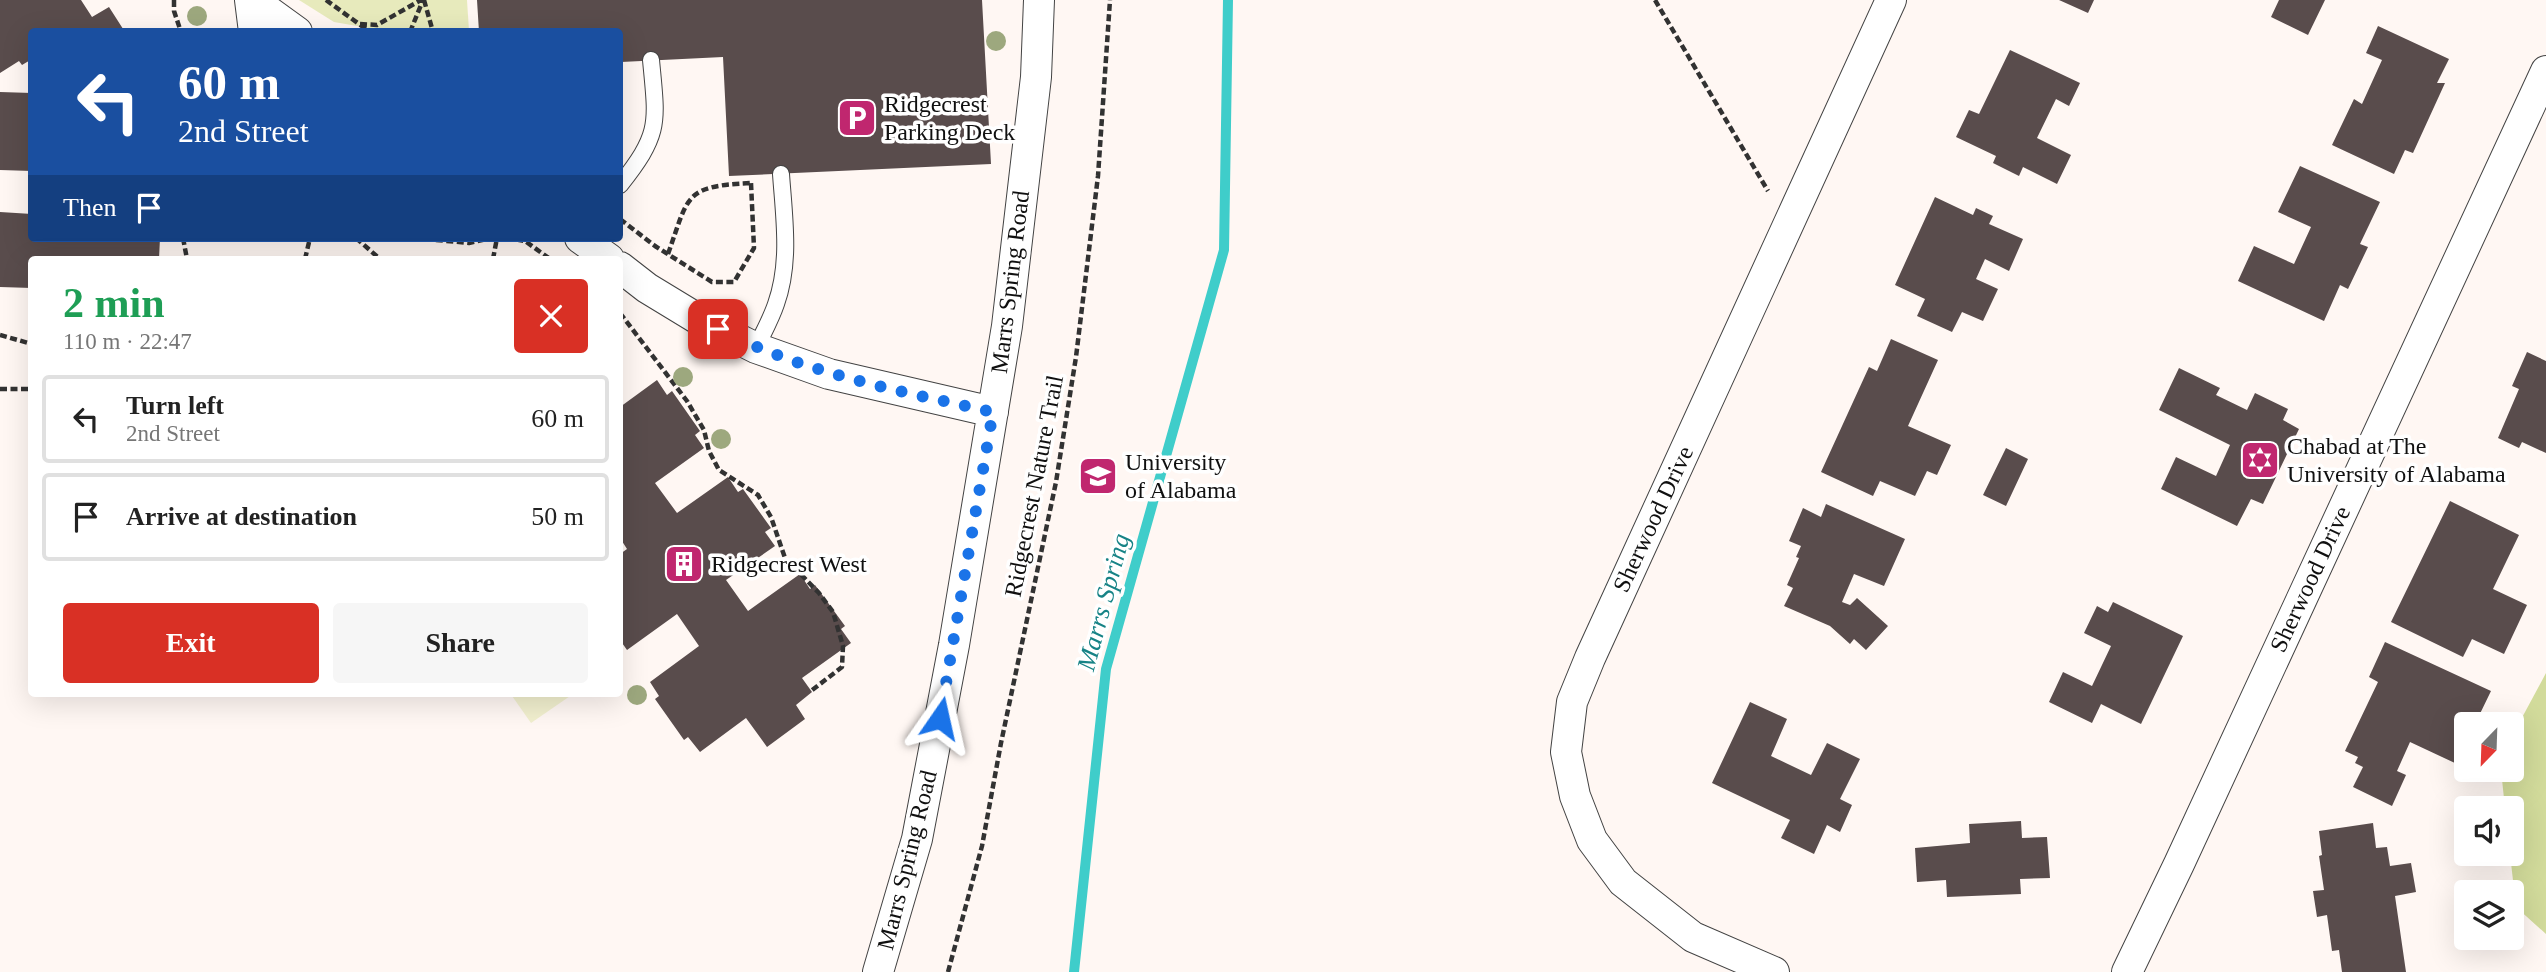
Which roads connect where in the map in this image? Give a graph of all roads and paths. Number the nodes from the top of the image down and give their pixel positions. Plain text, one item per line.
1 (174, 0) edge
2 (252, 0) edge
3 (326, 0) edge
4 (422, 0) edge
5 (1039, 0) edge
6 (1110, 0) edge
7 (1655, 0) edge
8 (1891, 0) edge
9 (360, 24) junction
10 (180, 28) edge
11 (254, 28) edge
12 (292, 28) edge
13 (365, 28) edge
14 (412, 28) edge
15 (432, 28) edge
16 (651, 60) dead end
17 (2546, 71) edge
18 (781, 174) dead end
19 (754, 175) dead end
20 (623, 181) edge
21 (751, 183) junction
22 (623, 221) edge
23 (1785, 229) junction
24 (361, 242) edge
25 (527, 242) edge
26 (586, 242) edge
27 (668, 254) junction
28 (377, 256) edge
29 (546, 256) edge
30 (605, 256) edge
31 (623, 269) edge
32 (623, 317) edge
33 (0, 335) edge
34 (28, 343) edge
35 (756, 348) junction
36 (0, 389) edge
37 (28, 389) edge
38 (993, 412) junction
39 (811, 691) dead end
40 (878, 972) edge
41 (948, 972) edge
42 (1774, 972) edge
43 (2127, 972) edge

1 - 10 path
2 - 11 street
2 - 12 street
3 - 9 path
4 - 9 path
4 - 14 path
4 - 15 path
5 - 38 street, Marrs Spring Road
6 - 41 path, Ridgecrest Nature Trail
7 - 23 path
8 - 23 street, Sherwood Drive
9 - 13 path
16 - 20 lane
17 - 43 street, Sherwood Drive
18 - 35 lane
19 - 21 path
21 - 27 path
21 - 27 path
22 - 27 path
23 - 42 street, Sherwood Drive
24 - 28 path
25 - 29 path
26 - 30 street
31 - 35 street
32 - 39 path
33 - 34 path
35 - 38 street
36 - 37 path
38 - 40 street, Marrs Spring Road

